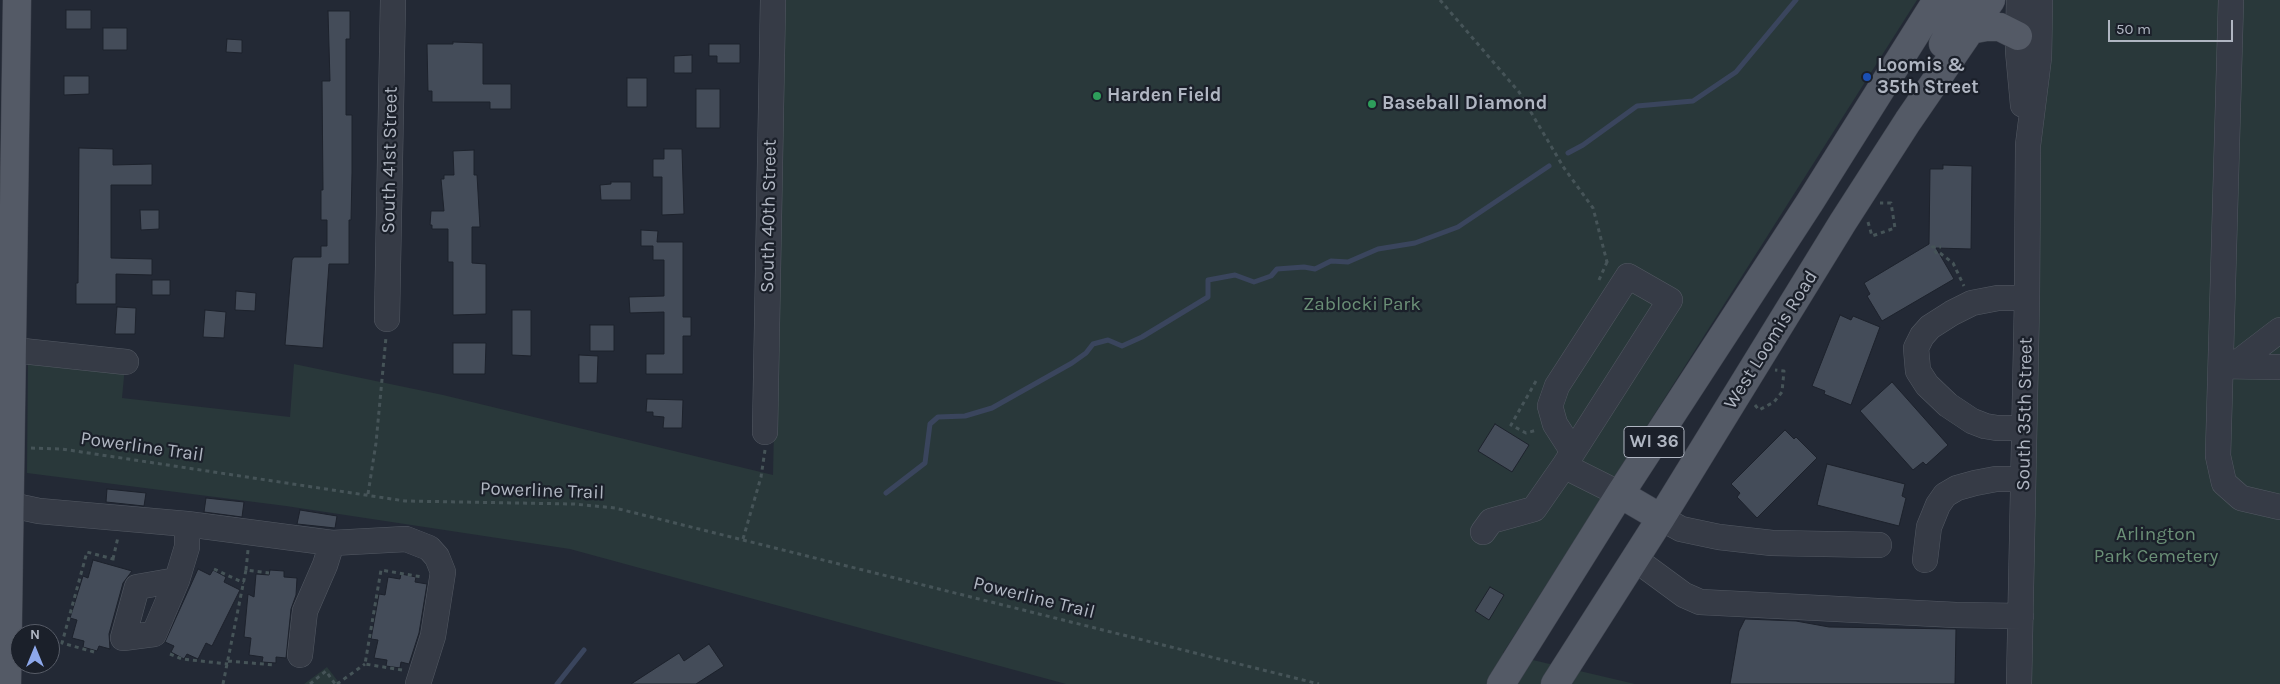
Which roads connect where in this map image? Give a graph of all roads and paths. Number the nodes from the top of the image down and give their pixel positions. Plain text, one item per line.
1 (18, 0) edge
2 (393, 0) edge
3 (773, 0) edge
4 (1440, 0) edge
5 (1937, 0) edge
6 (1965, 0) edge
7 (1991, 0) edge
8 (2019, 0) edge
9 (2040, 0) edge
10 (2231, 0) edge
11 (1970, 30) junction
12 (2018, 36) junction
13 (1908, 121) junction
14 (2028, 145) junction
15 (1879, 203) dead end
16 (1868, 222) dead end
17 (1941, 247) dead end
18 (1961, 279) dead end
19 (1625, 281) junction
20 (2027, 298) junction
21 (387, 319) joint
22 (2280, 330) edge
23 (13, 350) junction
24 (126, 362) dead end
25 (2227, 366) junction
26 (2280, 367) edge
27 (1774, 370) dead end
28 (1754, 402) dead end
29 (2024, 428) junction
30 (765, 432) joint
31 (11, 447) junction
32 (1569, 459) junction
33 (2023, 480) junction
34 (368, 494) junction
35 (1620, 494) junction
36 (11, 505) junction
37 (2280, 507) edge
38 (1661, 518) junction
39 (186, 524) junction
40 (1483, 532) dead end
41 (742, 539) junction
42 (118, 540) dead end
43 (332, 543) junction
44 (1880, 545) dead end
45 (248, 557) dead end
46 (1635, 559) junction
47 (1925, 560) dead end
48 (214, 569) dead end
49 (246, 570) junction
50 (269, 573) dead end
51 (177, 580) dead end
52 (442, 580) junction
53 (244, 583) junction
54 (2021, 616) junction
55 (94, 652) dead end
56 (170, 654) dead end
57 (300, 655) dead end
58 (228, 662) junction
59 (365, 664) junction
60 (274, 665) dead end
61 (420, 678) edge
62 (7, 684) edge
63 (223, 684) edge
64 (310, 684) edge
65 (336, 684) edge
66 (1319, 684) edge
67 (1501, 684) edge
68 (1555, 684) edge
69 (2019, 684) edge

1 - 23 main road
2 - 21 street, South 41st Street
3 - 30 street, South 40th Street
4 - 19 path
5 - 35 main road, WI 36
6 - 13 main road
7 - 11 main road, West Loomis Road / WI 36
8 - 12 street, South 35th Street
9 - 14 street, South 35th Street
10 - 25 street
11 - 12 main road
11 - 13 main road, West Loomis Road / WI 36
12 - 14 street, South 35th Street
13 - 38 main road, West Loomis Road / WI 36
14 - 20 street, South 35th Street
15 - 16 path
17 - 18 path
19 - 32 street
19 - 32 street
20 - 29 street, South 35th Street
20 - 29 street
21 - 34 path
22 - 25 street
23 - 24 street
23 - 31 main road
25 - 26 street
25 - 37 street
27 - 28 path
29 - 33 street, South 35th Street
30 - 41 path
31 - 34 path, Powerline Trail
31 - 36 main road
32 - 35 street
32 - 40 street
33 - 47 street
33 - 54 street, South 35th Street
34 - 41 path, Powerline Trail
35 - 38 main road
35 - 67 main road, WI 36
36 - 39 street
36 - 62 main road
38 - 44 street
38 - 46 main road, West Loomis Road / WI 36
39 - 43 street
39 - 51 street
41 - 66 path, Powerline Trail
42 - 55 path
43 - 52 street
43 - 57 street
45 - 49 path
46 - 54 street
46 - 68 main road, West Loomis Road / WI 36
48 - 53 path
49 - 50 path
49 - 53 path
52 - 59 path
52 - 61 street
53 - 58 path
54 - 69 street, South 35th Street
56 - 58 path
58 - 60 path
58 - 63 path
59 - 61 path
59 - 65 path
64 - 65 path

